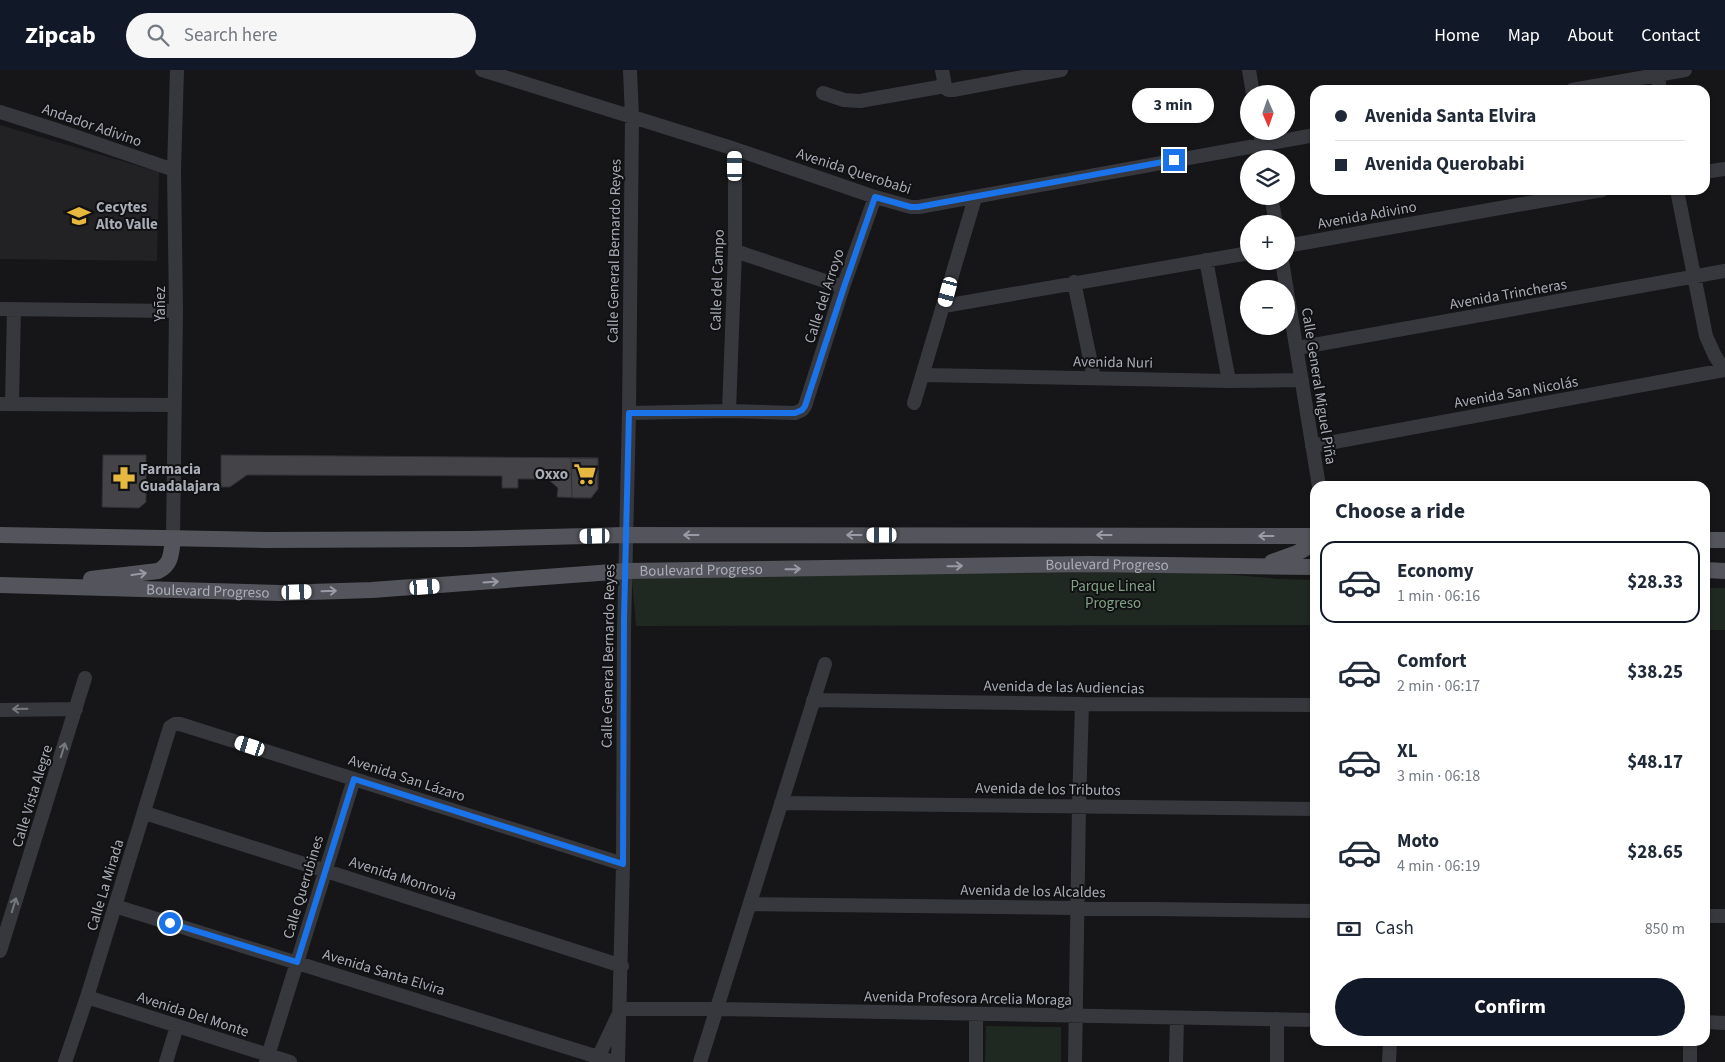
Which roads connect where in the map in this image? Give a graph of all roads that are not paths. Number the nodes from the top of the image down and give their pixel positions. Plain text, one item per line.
1 (177, 70) edge
2 (482, 70) edge
3 (630, 70) edge
4 (942, 70) edge
5 (1061, 70) edge
6 (1249, 70) edge
7 (1685, 70) edge
8 (1657, 72) edge
9 (1252, 85) edge
10 (1596, 85) edge
11 (1659, 85) edge
12 (946, 88) junction
13 (823, 92) dead end
14 (0, 112) edge
15 (632, 117) junction
16 (1310, 135) edge
17 (1295, 136) edge
18 (1251, 140) edge
19 (735, 150) junction
20 (1725, 169) edge
21 (174, 170) junction
22 (1710, 171) edge
23 (1574, 195) edge
24 (1678, 195) edge
25 (875, 197) junction
26 (975, 198) junction
27 (1295, 244) edge
28 (735, 251) junction
29 (1240, 254) edge
30 (1206, 260) junction
31 (1283, 270) edge
32 (1725, 270) edge
33 (1694, 276) junction
34 (1074, 282) junction
35 (844, 287) junction
36 (944, 306) junction
37 (7, 309) edge
38 (176, 311) junction
39 (1296, 348) junction
40 (1724, 370) edge
41 (923, 375) junction
42 (1094, 378) junction
43 (1302, 380) junction
44 (1229, 381) junction
45 (914, 403) dead end
46 (6, 404) edge
47 (175, 405) junction
48 (729, 412) junction
49 (629, 413) junction
50 (1312, 446) junction
51 (1318, 481) edge
52 (0, 535) edge
53 (626, 535) junction
54 (1310, 536) edge
55 (173, 539) junction
56 (1710, 540) edge
57 (1725, 540) edge
58 (1310, 546) edge
59 (1263, 565) junction
60 (1310, 567) edge
61 (1710, 570) edge
62 (626, 571) junction
63 (1725, 571) edge
64 (0, 585) edge
65 (21, 586) junction
66 (825, 664) dead end
67 (85, 678) dead end
68 (813, 700) junction
69 (1082, 704) junction
70 (1310, 705) edge
71 (76, 709) junction
72 (0, 710) edge
73 (180, 724) joint
74 (354, 779) junction
75 (781, 802) junction
76 (1079, 805) junction
77 (1310, 809) edge
78 (145, 812) junction
79 (623, 864) junction
80 (326, 870) junction
81 (750, 904) junction
82 (115, 906) junction
83 (1077, 908) junction
84 (1310, 911) edge
85 (1710, 916) edge
86 (1725, 916) edge
87 (0, 952) edge
88 (297, 962) junction
89 (622, 966) junction
90 (87, 997) junction
91 (621, 1009) junction
92 (717, 1009) junction
93 (976, 1015) junction
94 (1076, 1016) junction
95 (1177, 1018) junction
96 (1277, 1019) junction
97 (1310, 1020) edge
98 (1710, 1022) edge
99 (1725, 1023) edge
100 (177, 1026) junction
101 (1390, 1046) edge
102 (1690, 1046) edge
103 (267, 1059) edge
104 (597, 1059) edge
105 (65, 1062) edge
106 (166, 1062) edge
107 (290, 1062) edge
108 (614, 1062) edge
109 (618, 1062) edge
110 (700, 1062) edge
111 (976, 1062) edge
112 (1075, 1062) edge
113 (1176, 1062) edge
114 (1277, 1062) edge
115 (1389, 1062) edge
116 (1690, 1062) edge

1 - 21 street, Yañez
2 - 15 street, Avenida Querobabi
3 - 15 street, Calle General Bernardo Reyes
4 - 12 street
5 - 12 street
6 - 9 street
7 - 8 street
8 - 10 street
8 - 11 street
12 - 13 street
14 - 21 street, Andador Adivino
15 - 19 street, Avenida Querobabi
15 - 49 street, Calle General Bernardo Reyes
16 - 17 street, Avenida Querobabi
18 - 26 street, Avenida Querobabi
19 - 25 street, Avenida Querobabi
19 - 28 street, Calle del Campo
20 - 22 street
21 - 38 street, Yañez
23 - 27 street, Avenida Adivino
24 - 33 street
25 - 26 street, Avenida Querobabi
25 - 35 street, Calle del Arroyo
26 - 36 street
28 - 35 street
28 - 48 street, Calle del Campo
29 - 30 street
30 - 34 street
30 - 44 street
31 - 39 street, Calle General Miguel Piña
32 - 33 street, Avenida Trincheras
33 - 39 street, Avenida Trincheras
33 - 40 street
34 - 36 street
34 - 42 street
35 - 48 street, Calle del Arroyo
36 - 41 street
37 - 38 street
37 - 46 street
38 - 47 street, Yañez
39 - 43 street, Calle General Miguel Piña
40 - 50 street, Avenida San Nicolás
41 - 42 street, Avenida Nuri
41 - 45 street
42 - 44 street, Avenida Nuri
43 - 44 street, Avenida Nuri
43 - 50 street, Calle General Miguel Piña
46 - 47 street
47 - 55 street, Yañez
48 - 49 street
49 - 53 street, Calle General Bernardo Reyes
50 - 51 street, Calle General Miguel Piña
52 - 55 main road, Boulevard Progreso
54 -> 53 main road, Boulevard Progreso
53 - 55 main road, Boulevard Progreso
53 - 62 street, Calle General Bernardo Reyes
65 -> 55 main road
56 - 57 main road
58 - 59 main road
59 - 60 main road, Boulevard Progreso
62 -> 59 main road, Boulevard Progreso
61 - 63 main road
65 -> 62 main road, Boulevard Progreso
62 - 79 street, Calle General Bernardo Reyes
64 - 65 main road, Boulevard Progreso
66 - 68 street
67 - 71 street, Calle Vista Alegre
68 - 69 street, Avenida de las Audiencias
68 - 75 street
69 - 70 street, Avenida de las Audiencias
69 - 76 street
71 -> 72 street
87 -> 71 street, Calle Vista Alegre
73 - 74 street, Avenida San Lázaro
73 - 78 street, Calle La Mirada
74 - 79 street, Avenida San Lázaro
74 - 80 street, Calle Querubines
75 - 76 street, Avenida de los Tributos
75 - 81 street
76 - 77 street, Avenida de los Tributos
76 - 83 street
78 - 80 street, Avenida Monrovia
78 - 82 street, Calle La Mirada
79 - 89 street, Calle General Bernardo Reyes
80 - 88 street, Calle Querubines
80 - 89 street, Avenida Monrovia
81 - 83 street, Avenida de los Alcaldes
81 - 92 street
82 - 88 street, Avenida Santa Elvira
82 - 90 street, Calle La Mirada
83 - 84 street, Avenida de los Alcaldes
83 - 94 street
85 - 86 street
88 - 103 street, Calle Querubines
88 - 104 street, Avenida Santa Elvira
89 - 91 street, Calle General Bernardo Reyes
90 - 100 street, Avenida Del Monte
90 - 105 street, Calle La Mirada
91 - 92 street, Avenida Profesora Arcelia Moraga
91 - 104 street
91 - 109 street, Calle General Bernardo Reyes
92 - 93 street, Avenida Profesora Arcelia Moraga
92 - 110 street
93 - 94 street, Avenida Profesora Arcelia Moraga
93 - 111 street
94 - 95 street, Avenida Profesora Arcelia Moraga
94 - 112 street
95 - 96 street, Avenida Profesora Arcelia Moraga
95 - 113 street
96 - 97 street, Avenida Profesora Arcelia Moraga
96 - 114 street
98 - 99 street
100 - 103 street, Avenida Del Monte
100 - 106 street
101 - 115 street
102 - 116 street
103 - 107 street, Avenida Del Monte
104 - 108 street, Avenida Santa Elvira

